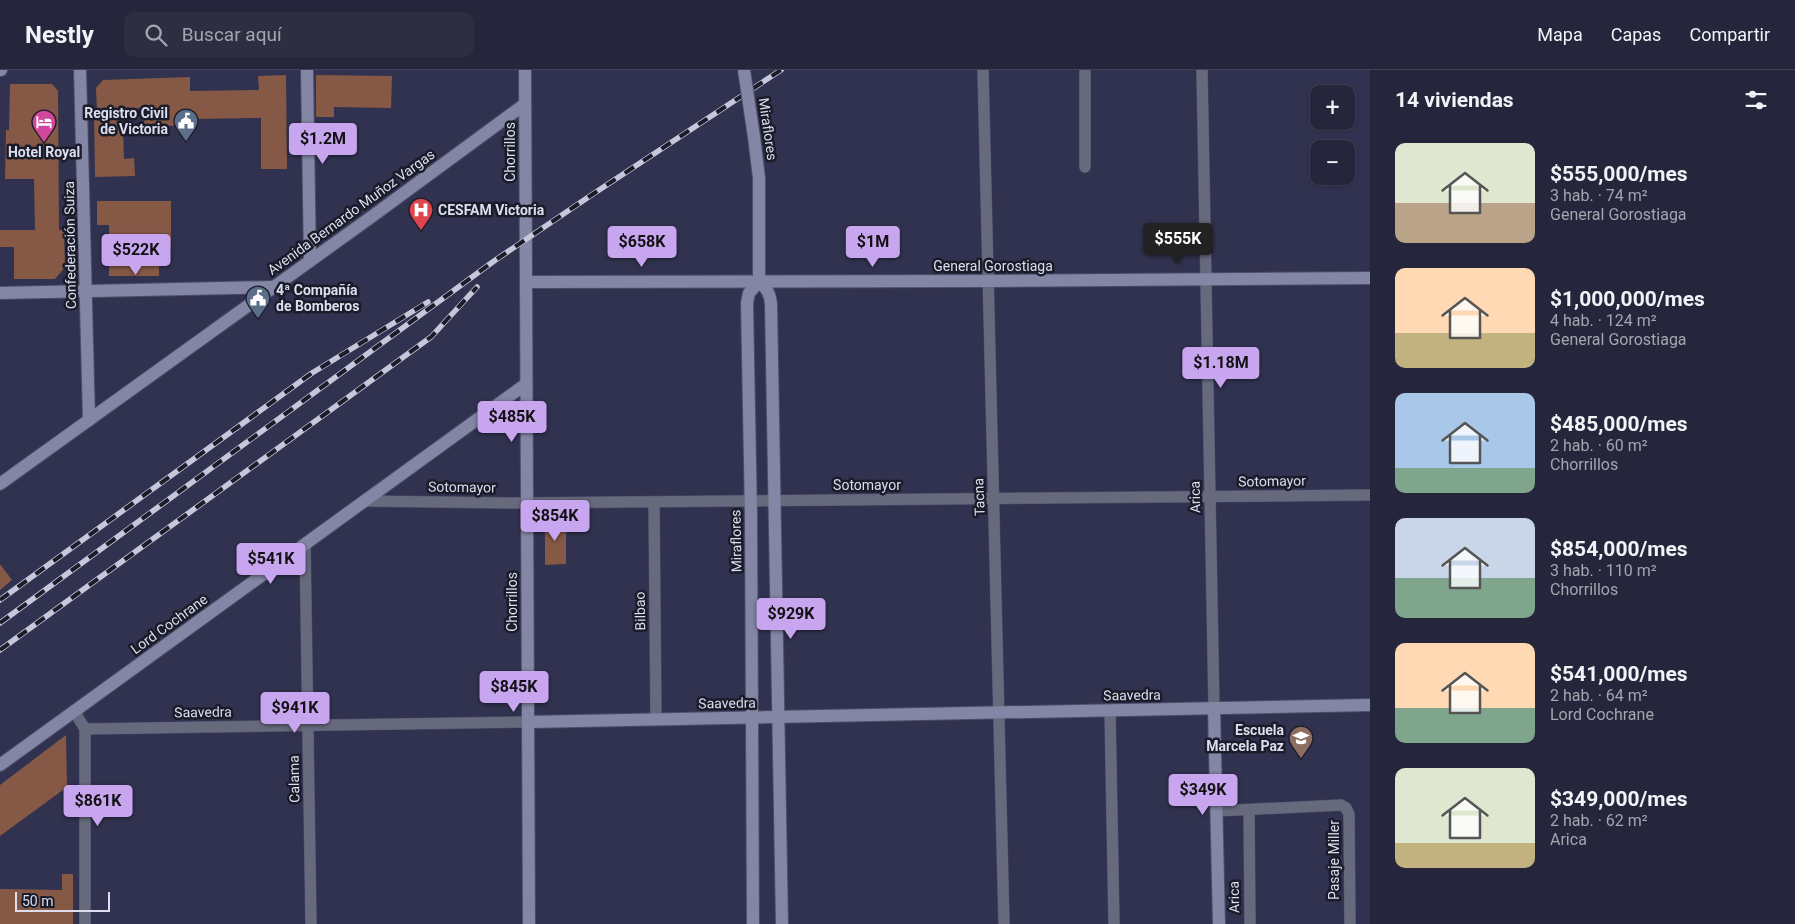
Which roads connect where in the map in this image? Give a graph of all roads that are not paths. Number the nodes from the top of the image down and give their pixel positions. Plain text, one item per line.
1 (80, 70) edge
2 (307, 70) edge
3 (525, 70) edge
4 (744, 70) edge
5 (983, 70) edge
6 (1085, 70) edge
7 (1202, 70) edge
8 (525, 104) junction
9 (1085, 167) dead end
10 (310, 261) junction
11 (1370, 278) edge
12 (1206, 279) junction
13 (987, 281) junction
14 (526, 282) junction
15 (759, 282) junction
16 (273, 287) junction
17 (86, 291) junction
18 (0, 293) edge
19 (526, 384) junction
20 (89, 420) junction
21 (0, 484) edge
22 (1370, 495) edge
23 (1210, 497) junction
24 (994, 499) junction
25 (776, 500) junction
26 (364, 501) junction
27 (751, 501) junction
28 (527, 502) junction
29 (654, 502) junction
30 (306, 544) junction
31 (1370, 705) edge
32 (1214, 708) junction
33 (1110, 710) junction
34 (74, 711) junction
35 (999, 712) junction
36 (752, 717) junction
37 (779, 717) junction
38 (656, 719) junction
39 (528, 722) junction
40 (308, 725) junction
41 (85, 729) junction
42 (0, 765) edge
43 (1249, 810) junction
44 (1216, 811) junction
45 (85, 924) edge
46 (311, 924) edge
47 (530, 924) edge
48 (753, 924) edge
49 (782, 924) edge
50 (1004, 924) edge
51 (1114, 924) edge
52 (1219, 924) edge
53 (1250, 924) edge
54 (1350, 924) edge

1 - 17 street, Confederación Suiza
2 - 10 street
3 - 8 street, Chorrillos
4 - 15 street, Miraflores, bridge
5 - 13 street, Tacna
6 - 9 street
7 - 12 street, Arica
8 - 10 street, Avenida Bernardo Muñoz Vargas
8 - 14 street, Chorrillos
10 - 16 street, Avenida Bernardo Muñoz Vargas
11 - 12 street, General Gorostiaga
12 - 13 street, General Gorostiaga
12 - 23 street, Arica
13 - 15 street, General Gorostiaga
13 - 24 street, Tacna
14 - 15 street, General Gorostiaga
14 - 19 street, Chorrillos
15 - 25 street, Miraflores
15 - 27 street, Miraflores
16 - 17 street
16 - 20 street, Avenida Bernardo Muñoz Vargas
17 - 18 street
17 - 20 street, Confederación Suiza
19 - 26 street, Lord Cochrane
19 - 28 street, Chorrillos
20 - 21 street, Avenida Bernardo Muñoz Vargas
22 - 23 street, Sotomayor
23 - 24 street, Sotomayor
23 - 32 street, Arica
24 - 25 street, Sotomayor
24 - 35 street, Tacna
25 - 27 street, Sotomayor
25 - 37 street, Miraflores
26 - 28 street, Sotomayor
26 - 30 street, Lord Cochrane
27 - 29 street, Sotomayor
27 - 36 street, Miraflores
28 - 29 street, Sotomayor
28 - 39 street, Chorrillos
29 - 38 street, Bilbao
30 - 34 street, Lord Cochrane
30 - 40 street, Calama
31 - 32 street, Saavedra
32 - 33 street, Saavedra
32 - 44 street, Arica
33 - 35 street, Saavedra
33 - 51 street
34 - 41 street
34 - 42 street, Lord Cochrane
35 - 37 street, Saavedra
35 - 50 street, Tacna
36 - 37 street, Saavedra
36 - 38 street, Saavedra
36 - 48 street, Miraflores
37 - 49 street, Miraflores
38 - 39 street, Saavedra
39 - 40 street, Saavedra
39 - 47 street, Chorrillos
40 - 41 street, Saavedra
40 - 46 street, Calama
41 - 45 street
43 - 44 street, Pasaje Miller
43 - 53 street, Arica
43 - 54 street, Pasaje Miller
44 - 52 street, Arica

